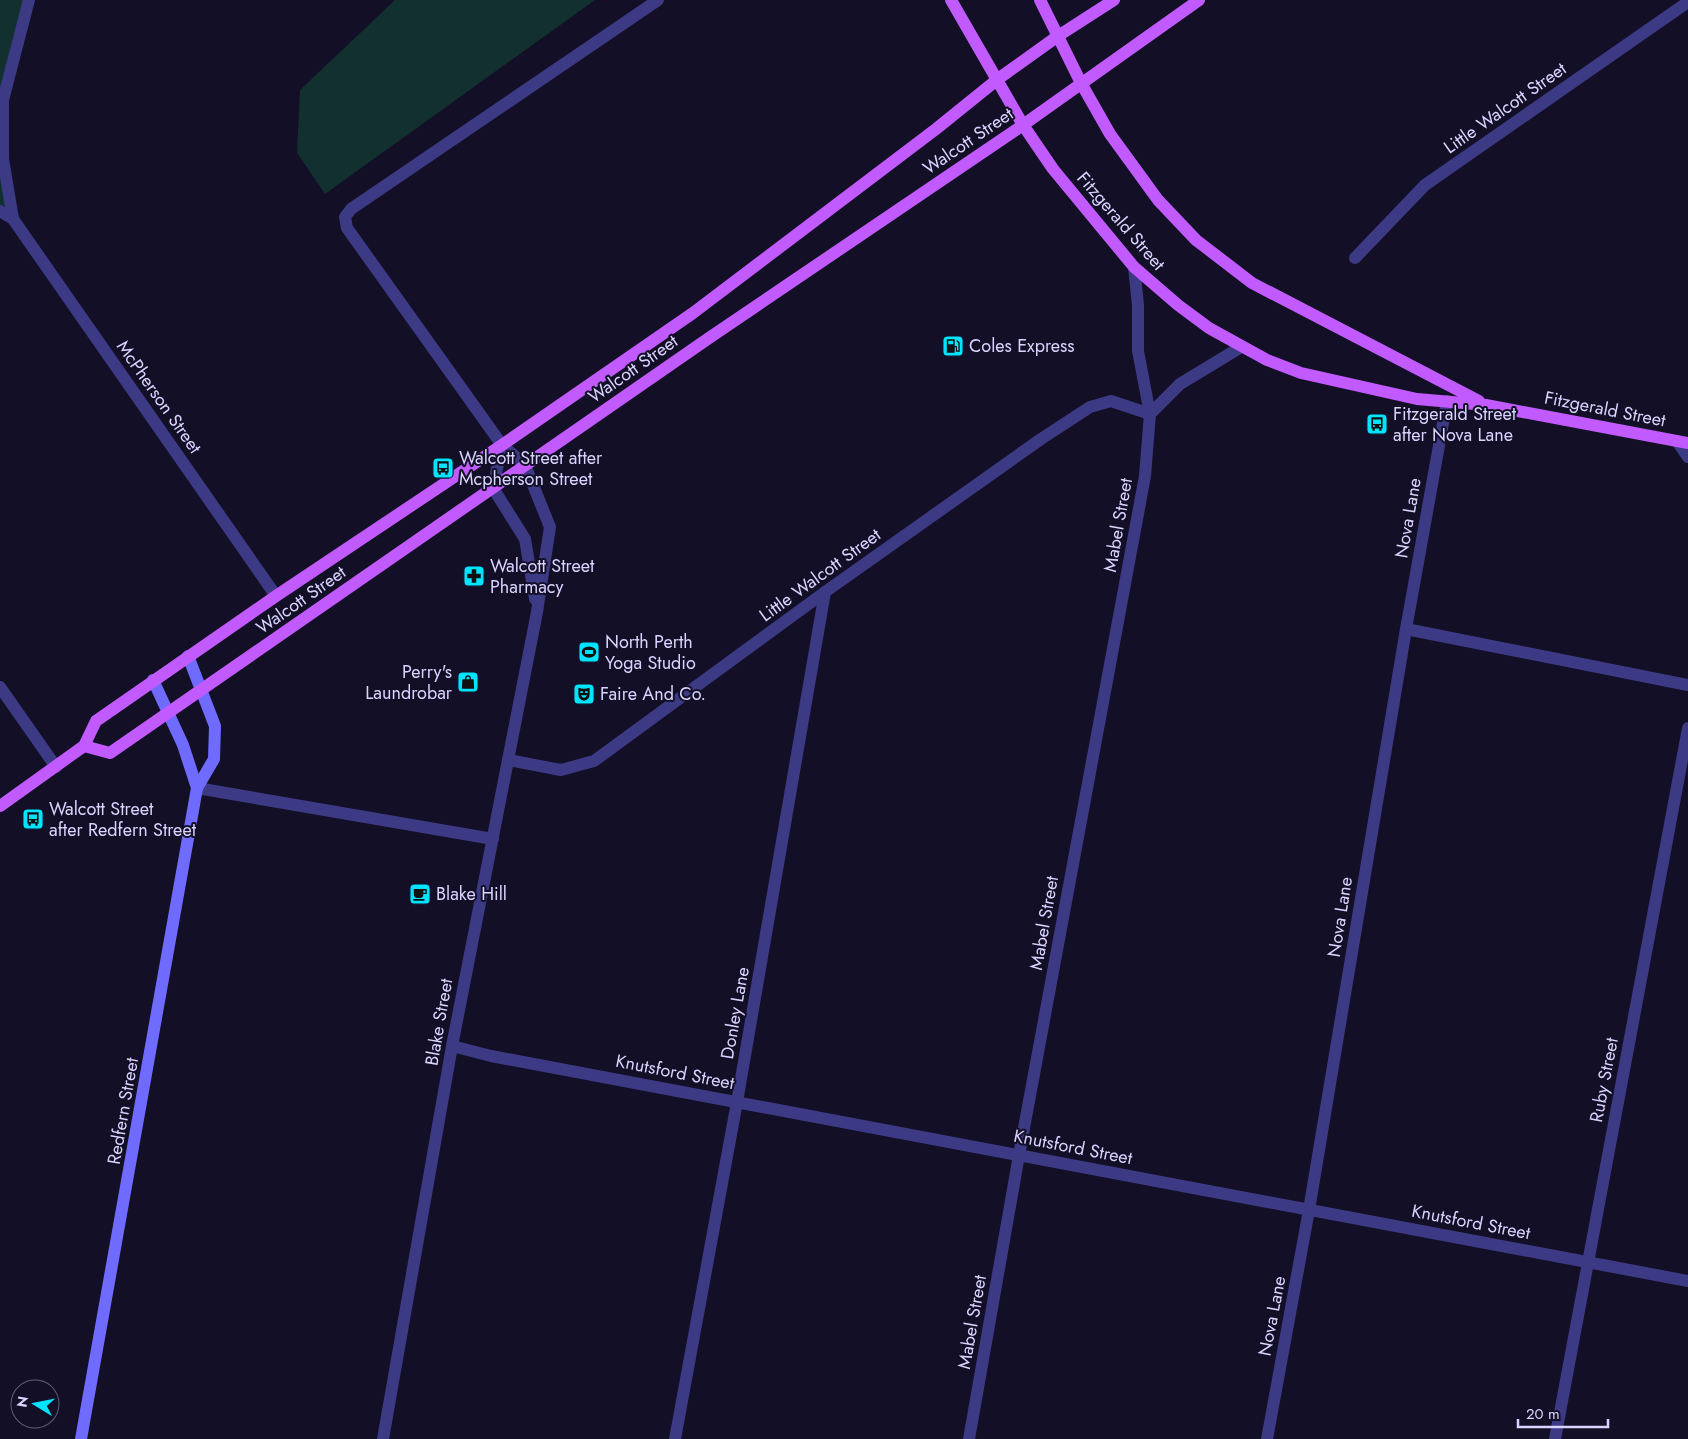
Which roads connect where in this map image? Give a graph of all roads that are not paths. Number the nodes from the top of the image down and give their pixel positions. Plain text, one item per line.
1 (28, 0) edge
2 (658, 0) edge
3 (951, 0) edge
4 (1040, 0) edge
5 (1114, 0) edge
6 (1199, 0) edge
7 (1688, 2) edge
8 (1058, 36) junction
9 (998, 79) junction
10 (1082, 83) junction
11 (1023, 125) junction
12 (0, 211) edge
13 (13, 219) junction
14 (1355, 258) dead end
15 (1134, 267) junction
16 (1241, 347) junction
17 (1447, 402) junction
18 (1486, 405) junction
19 (1150, 414) junction
20 (1683, 442) edge
21 (502, 445) junction
22 (1688, 457) edge
23 (525, 466) junction
24 (493, 488) junction
25 (825, 592) junction
26 (276, 596) junction
27 (537, 612) junction
28 (1406, 629) junction
29 (188, 656) junction
30 (154, 680) junction
31 (1688, 685) edge
32 (0, 687) edge
33 (201, 690) junction
34 (168, 712) junction
35 (1688, 728) edge
36 (84, 746) junction
37 (508, 760) junction
38 (56, 766) junction
39 (197, 788) junction
40 (0, 806) edge
41 (493, 839) junction
42 (452, 1046) junction
43 (737, 1102) junction
44 (1019, 1155) junction
45 (1309, 1210) junction
46 (1588, 1262) junction
47 (1688, 1281) edge
48 (81, 1439) edge
49 (383, 1439) edge
50 (675, 1439) edge
51 (969, 1439) edge
52 (1267, 1439) edge
53 (1554, 1439) edge

1 - 13 street, McPherson Street
2 - 21 street, Blake Street
3 - 9 main road, Fitzgerald Street
4 - 8 main road, Fitzgerald Street
5 - 8 main road, Walcott Street
6 - 10 main road, Walcott Street
7 - 14 street, Little Walcott Street
8 - 9 main road, Walcott Street
8 - 10 main road, Fitzgerald Street
9 - 11 main road, Fitzgerald Street
9 - 21 main road, Walcott Street
10 - 11 main road, Walcott Street
10 - 18 main road, Fitzgerald Street
11 - 15 main road, Fitzgerald Street
11 - 23 main road, Walcott Street
12 - 13 street, McPherson Street
13 - 26 street, McPherson Street
15 - 16 main road, Fitzgerald Street
15 - 19 street, Mabel Street
16 - 17 main road, Fitzgerald Street
16 - 19 street
17 - 18 main road, Fitzgerald Street
17 - 28 street, Nova Lane
18 - 20 main road, Fitzgerald Street
19 - 25 street, Little Walcott Street
19 - 44 street, Mabel Street
20 - 22 street
21 - 23 street, Blake Street
21 - 24 street
21 - 26 main road, Walcott Street
23 - 24 main road, Walcott Street
23 - 27 street, Blake Street
24 - 27 street, Blake Street
24 - 33 main road, Walcott Street
25 - 37 street, Little Walcott Street
25 - 43 street, Donley Lane
26 - 29 main road, Walcott Street
27 - 37 street, Blake Street
28 - 31 street
28 - 45 street, Nova Lane
29 - 30 main road, Walcott Street
29 - 33 street, Redfern Street
30 - 34 street, Redfern Street
30 - 36 main road, Walcott Street
32 - 38 street
33 - 34 main road, Walcott Street
33 - 39 street, Redfern Street
34 - 36 main road, Walcott Street
34 - 39 street, Redfern Street
35 - 46 street, Ruby Street
36 - 38 main road, Walcott Street
37 - 41 street, Blake Street
38 - 40 main road, Walcott Street
39 - 41 street
39 - 48 street, Redfern Street
41 - 42 street, Blake Street
42 - 43 street, Knutsford Street
42 - 49 street, Blake Street
43 - 44 street, Knutsford Street
43 - 50 street, Donley Lane
44 - 45 street, Knutsford Street
44 - 51 street, Mabel Street
45 - 46 street, Knutsford Street
45 - 52 street, Nova Lane
46 - 47 street, Knutsford Street
46 - 53 street, Ruby Street

